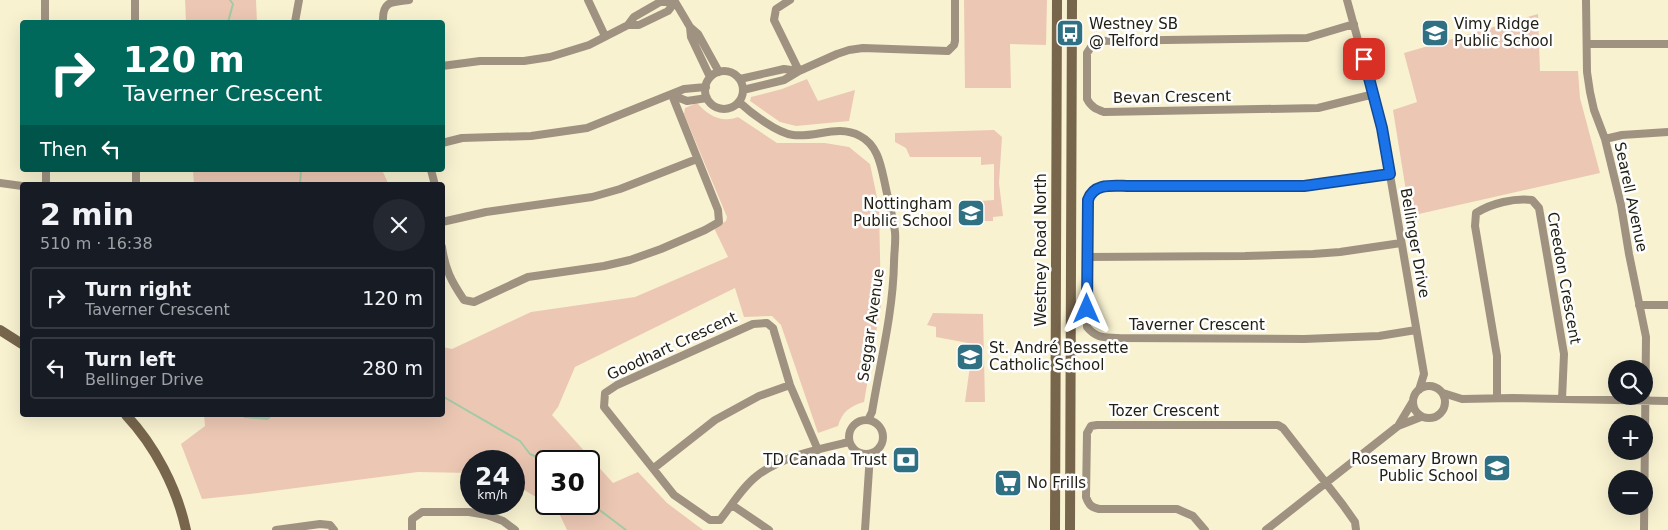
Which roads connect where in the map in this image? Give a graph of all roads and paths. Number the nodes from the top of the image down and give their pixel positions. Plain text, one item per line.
1 (45, 0) edge
2 (135, 0) edge
3 (299, 0) edge
4 (409, 0) edge
5 (588, 0) edge
6 (790, 0) edge
7 (955, 0) edge
8 (1057, 0) edge
9 (1072, 0) edge
10 (1348, 0) edge
11 (1586, 0) edge
12 (675, 1) edge
13 (45, 20) edge
14 (135, 20) edge
15 (295, 20) edge
16 (383, 20) edge
17 (1354, 24) junction
18 (628, 25) junction
19 (690, 27) junction
20 (605, 36) junction
21 (1588, 44) junction
22 (1668, 44) edge
23 (445, 66) edge
24 (799, 70) junction
25 (719, 72) junction
26 (710, 77) junction
27 (740, 79) junction
28 (706, 86) junction
29 (743, 90) junction
30 (1374, 94) junction
31 (672, 95) junction
32 (707, 98) junction
33 (739, 102) junction
34 (1668, 132) edge
35 (1605, 139) junction
36 (445, 141) edge
37 (697, 159) junction
38 (1390, 174) junction
39 (0, 183) edge
40 (20, 186) edge
41 (445, 221) edge
42 (1402, 243) junction
43 (1087, 257) junction
44 (445, 266) edge
45 (1640, 305) junction
46 (1668, 305) edge
47 (0, 330) edge
48 (1416, 330) junction
49 (0, 339) edge
50 (20, 344) edge
51 (20, 344) edge
52 (1645, 360) edge
53 (1424, 374) junction
54 (790, 385) junction
55 (1435, 387) junction
56 (1419, 390) junction
57 (1442, 393) junction
58 (1497, 398) junction
59 (1562, 399) junction
60 (1462, 400) junction
61 (1608, 400) edge
62 (1653, 400) edge
63 (1413, 401) junction
64 (1668, 401) edge
65 (1644, 405) edge
66 (1444, 409) junction
67 (128, 417) edge
68 (1421, 417) junction
69 (868, 420) junction
70 (1398, 426) junction
71 (850, 442) junction
72 (818, 450) junction
73 (870, 454) junction
74 (654, 468) junction
75 (1325, 482) junction
76 (732, 504) junction
77 (186, 530) edge
78 (276, 530) edge
79 (334, 530) edge
80 (412, 530) edge
81 (516, 530) edge
82 (769, 530) edge
83 (865, 530) edge
84 (1055, 530) edge
85 (1070, 530) edge
86 (1205, 530) edge
87 (1266, 530) edge
88 (1356, 530) edge
89 (1644, 530) edge

1 - 13 street
2 - 14 street
3 - 15 street
4 - 16 street
5 - 20 street
6 - 24 street
7 - 24 street
8 - 84 main road, Westney Road North
9 - 85 main road, Westney Road North
10 - 17 street, Bellinger Drive
11 - 21 street, Searell Avenue
12 - 18 street
12 - 18 street
12 - 19 street
17 - 30 street, Bellinger Drive
17 - 30 street, Bevan Crescent
18 - 20 street
19 - 25 street
19 - 26 street
20 - 23 street
21 - 22 street
21 - 35 street, Searell Avenue
24 - 27 street
24 - 29 street
25 - 26 street
25 - 27 street
26 - 28 street
27 - 29 street
28 - 31 street
28 - 32 street
29 - 33 street
30 - 38 street, Bellinger Drive
31 - 32 street
31 - 36 street
31 - 37 street
32 - 33 street
33 - 69 street, Seggar Avenue
34 - 35 street
35 - 45 street, Searell Avenue
37 - 41 street
37 - 44 street
38 - 42 street, Bellinger Drive
38 - 43 street, Taverner Crescent
39 - 40 street
42 - 43 street
42 - 48 street, Bellinger Drive
43 - 48 street, Taverner Crescent
45 - 46 street
45 - 52 street, Searell Avenue
47 - 50 main road
48 - 53 street, Bellinger Drive
49 - 51 main road
53 - 55 street, Bellinger Drive
53 - 56 street, Bellinger Drive
54 - 72 street, Goodhart Crescent
54 - 74 street
54 - 74 street, Goodhart Crescent
55 - 56 street
55 - 57 street
56 - 63 street
57 - 60 street
57 - 66 street
58 - 59 street
58 - 59 street, Creedon Crescent
58 - 60 street
59 - 61 street
60 - 66 street
62 - 64 street
63 - 68 street
63 - 70 street
65 - 89 street, Searell Avenue
66 - 68 street
67 - 77 main road
68 - 70 street
69 - 71 street
69 - 73 street
70 - 75 street
71 - 72 street, Goodhart Crescent
71 - 73 street
72 - 76 street, Goodhart Crescent
73 - 83 street
74 - 76 street, Goodhart Crescent
75 - 86 street, Tozer Crescent
75 - 87 street
75 - 88 street
76 - 82 street
78 - 79 street
80 - 81 street

